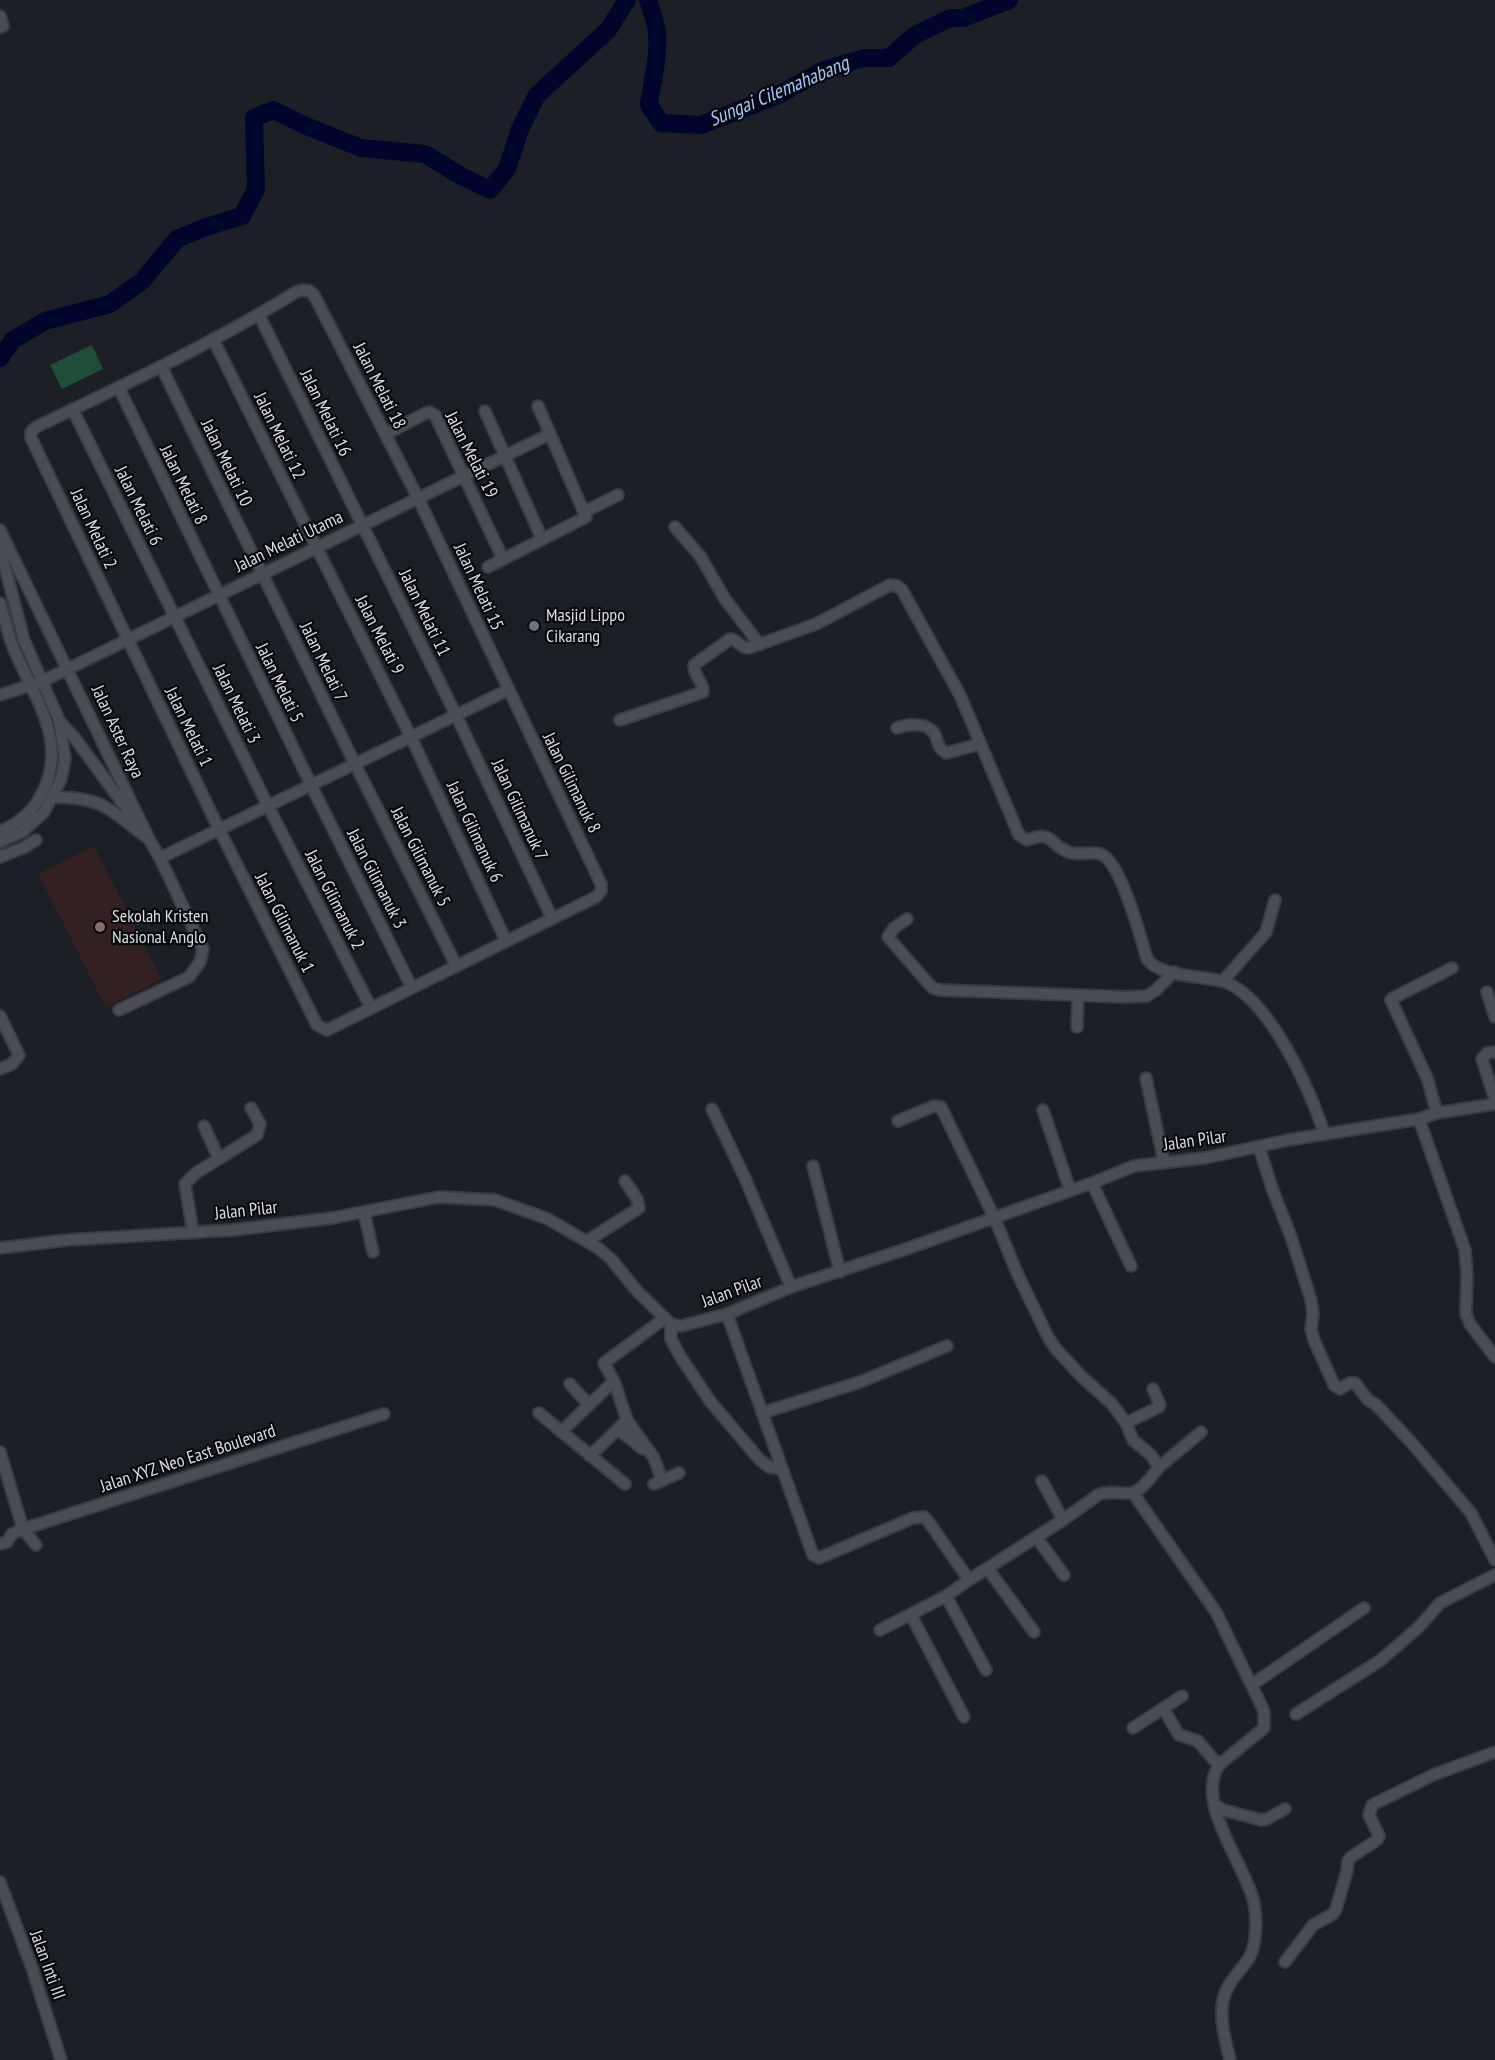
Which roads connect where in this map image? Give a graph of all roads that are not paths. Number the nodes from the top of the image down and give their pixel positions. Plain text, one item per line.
1 (0, 16) edge
2 (0, 27) edge
3 (259, 315) junction
4 (213, 339) junction
5 (161, 366) junction
6 (119, 388) junction
7 (538, 406) dead end
8 (73, 410) junction
9 (484, 411) dead end
10 (386, 434) junction
11 (550, 434) junction
12 (505, 455) junction
13 (465, 476) junction
14 (618, 495) dead end
15 (418, 498) junction
16 (585, 515) junction
17 (363, 525) junction
18 (675, 527) dead end
19 (0, 530) edge
20 (542, 539) junction
21 (0, 548) edge
22 (317, 548) junction
23 (503, 559) junction
24 (488, 567) dead end
25 (261, 574) junction
26 (218, 596) junction
27 (0, 603) edge
28 (174, 617) junction
29 (127, 640) junction
30 (760, 645) junction
31 (69, 669) junction
32 (43, 681) junction
33 (30, 685) junction
34 (508, 690) junction
35 (0, 695) edge
36 (456, 715) junction
37 (59, 720) junction
38 (620, 720) dead end
39 (897, 728) dead end
40 (411, 737) junction
41 (980, 744) junction
42 (355, 764) junction
43 (311, 785) junction
44 (53, 797) junction
45 (268, 806) junction
46 (219, 830) junction
47 (0, 831) edge
48 (22, 832) junction
49 (149, 839) junction
50 (0, 842) edge
51 (0, 856) edge
52 (160, 858) junction
53 (1275, 900) dead end
54 (552, 918) junction
55 (907, 919) dead end
56 (506, 941) junction
57 (456, 965) junction
58 (1452, 968) dead end
59 (1174, 972) junction
60 (1222, 981) junction
61 (412, 988) junction
62 (1487, 992) dead end
63 (1078, 995) junction
64 (370, 1008) junction
65 (118, 1010) dead end
66 (0, 1016) edge
67 (1495, 1017) edge
68 (1077, 1027) dead end
69 (1495, 1052) edge
70 (0, 1069) edge
71 (1146, 1078) dead end
72 (1495, 1102) edge
73 (251, 1108) dead end
74 (712, 1109) dead end
75 (1043, 1110) dead end
76 (1437, 1113) junction
77 (1419, 1119) junction
78 (898, 1121) dead end
79 (204, 1126) dead end
80 (1324, 1133) junction
81 (1259, 1147) junction
82 (219, 1159) junction
83 (1164, 1162) junction
84 (813, 1166) dead end
85 (625, 1181) dead end
86 (1092, 1183) junction
87 (1070, 1190) junction
88 (364, 1212) junction
89 (994, 1217) junction
90 (193, 1232) junction
91 (587, 1241) junction
92 (0, 1248) edge
93 (373, 1252) dead end
94 (1131, 1266) dead end
95 (840, 1272) junction
96 (791, 1287) junction
97 (727, 1314) junction
98 (668, 1321) junction
99 (947, 1346) dead end
100 (1495, 1357) edge
101 (614, 1382) junction
102 (570, 1384) dead end
103 (1153, 1389) dead end
104 (589, 1405) junction
105 (539, 1413) dead end
106 (762, 1413) junction
107 (384, 1414) dead end
108 (627, 1420) junction
109 (1126, 1423) junction
110 (618, 1429) junction
111 (561, 1432) junction
112 (1201, 1432) dead end
113 (0, 1452) edge
114 (590, 1456) junction
115 (654, 1458) junction
116 (1159, 1467) junction
117 (782, 1469) junction
118 (679, 1473) dead end
119 (1042, 1480) dead end
120 (625, 1484) dead end
121 (1133, 1493) junction
122 (1063, 1520) junction
123 (23, 1529) junction
124 (1037, 1538) junction
125 (4, 1543) edge
126 (36, 1545) dead end
127 (1495, 1560) edge
128 (988, 1569) junction
129 (1064, 1575) dead end
130 (1495, 1575) edge
131 (969, 1580) junction
132 (946, 1596) junction
133 (1364, 1608) dead end
134 (911, 1614) junction
135 (880, 1630) dead end
136 (1034, 1632) dead end
137 (986, 1670) dead end
138 (1253, 1684) junction
139 (1182, 1696) dead end
140 (1163, 1708) junction
141 (1296, 1714) dead end
142 (964, 1717) dead end
143 (1133, 1728) dead end
144 (1495, 1752) edge
145 (1220, 1764) junction
146 (1213, 1803) junction
147 (1285, 1809) dead end
148 (0, 1882) edge
149 (1284, 1962) dead end
150 (61, 2060) edge
151 (1230, 2060) edge

1 - 2 street
3 - 4 street
3 - 10 street, Jalan Melati 18
3 - 17 street, Jalan Melati 16
4 - 5 street
4 - 22 street, Jalan Melati 12
5 - 6 street
5 - 25 street, Jalan Melati 10
6 - 8 street
6 - 26 street, Jalan Melati 8
7 - 11 street
8 - 28 street, Jalan Melati 6
8 - 29 street, Jalan Melati 2
9 - 12 street
10 - 13 street, Jalan Melati 19
10 - 15 street, Jalan Melati 18
11 - 12 street, Jalan Melati Utama
11 - 16 street
12 - 13 street, Jalan Melati Utama
12 - 20 street
13 - 15 street, Jalan Melati Utama
13 - 23 street, Jalan Melati 19
14 - 16 street
15 - 17 street, Jalan Melati Utama
15 - 34 street, Jalan Melati 15
16 - 20 street
17 - 22 street, Jalan Melati Utama
17 - 36 street, Jalan Melati 11
18 - 30 street
19 - 31 street, Jalan Aster Raya
20 - 23 street
21 - 32 street
22 - 25 street, Jalan Melati Utama
22 - 40 street, Jalan Melati 9
23 - 24 street
25 - 26 street, Jalan Melati Utama
25 - 42 street, Jalan Melati 7
26 - 28 street, Jalan Melati Utama
26 - 43 street, Jalan Melati 5
27 - 33 street
28 - 29 street, Jalan Melati Utama
28 - 45 street, Jalan Melati 3
29 - 31 street, Jalan Melati Utama
29 - 46 street, Jalan Melati 1
30 - 38 street
30 - 41 street
31 - 32 street, Jalan Melati Utama
31 - 49 street, Jalan Aster Raya
32 - 33 street, Jalan Melati Utama
32 - 37 street
33 - 35 street, Jalan Melati Utama
33 - 47 street
34 - 36 street
34 - 54 street, Jalan Gilimanuk 8
36 - 40 street
36 - 54 street, Jalan Gilimanuk 7
37 - 44 street
37 - 49 street
39 - 41 street
40 - 42 street
40 - 56 street, Jalan Gilimanuk 6
41 - 59 street
42 - 43 street
42 - 57 street, Jalan Gilimanuk 5
43 - 45 street
43 - 61 street, Jalan Gilimanuk 3
44 - 48 street
44 - 49 street
45 - 46 street
45 - 64 street, Jalan Gilimanuk 2
46 - 52 street
46 - 64 street, Jalan Gilimanuk 1
48 - 50 street
48 - 51 street
49 - 52 street, Jalan Aster Raya
52 - 65 street, Jalan Aster Raya
53 - 60 street
54 - 56 street
55 - 63 street
56 - 57 street
57 - 61 street
58 - 76 street
59 - 60 street
59 - 63 street
60 - 80 street
61 - 64 street
62 - 67 street
63 - 68 street
66 - 70 street
69 - 72 street
71 - 83 street
72 - 76 street, Jalan Pilar
73 - 82 street
74 - 96 street
75 - 87 street
76 - 77 street, Jalan Pilar
77 - 80 street, Jalan Pilar
77 - 100 street
78 - 89 street
79 - 82 street
80 - 81 street, Jalan Pilar
81 - 83 street, Jalan Pilar
81 - 127 street
82 - 90 street
83 - 86 street, Jalan Pilar
84 - 95 street
85 - 91 street
86 - 87 street, Jalan Pilar
86 - 94 street
87 - 89 street, Jalan Pilar
88 - 90 street, Jalan Pilar
88 - 91 street, Jalan Pilar
88 - 93 street
89 - 95 street, Jalan Pilar
89 - 109 street
90 - 92 street, Jalan Pilar
91 - 98 street, Jalan Pilar
95 - 96 street, Jalan Pilar
96 - 97 street, Jalan Pilar
97 - 98 street, Jalan Pilar
97 - 106 street
98 - 101 street
98 - 117 street
99 - 106 street
101 - 104 street
101 - 108 street
102 - 104 street
103 - 109 street
104 - 111 street
105 - 111 street
106 - 117 street
107 - 123 street, Jalan XYZ Neo East Boulevard
108 - 110 street
108 - 115 street
109 - 116 street
110 - 114 street
110 - 115 street
111 - 114 street
112 - 116 street
113 - 123 street
114 - 120 street
115 - 118 street
116 - 121 street
117 - 131 street
119 - 122 street
121 - 122 street
121 - 138 street
122 - 124 street
123 - 125 street, Jalan XYZ Neo East Boulevard
123 - 126 street
124 - 128 street
124 - 129 street
128 - 131 street
128 - 136 street
130 - 141 street
131 - 132 street
132 - 134 street
132 - 137 street
133 - 138 street
134 - 135 street
134 - 142 street
138 - 145 street
139 - 140 street
140 - 143 street
140 - 145 street
144 - 149 street
145 - 146 street
146 - 147 street
146 - 151 street
148 - 150 street, Jalan Inti III

